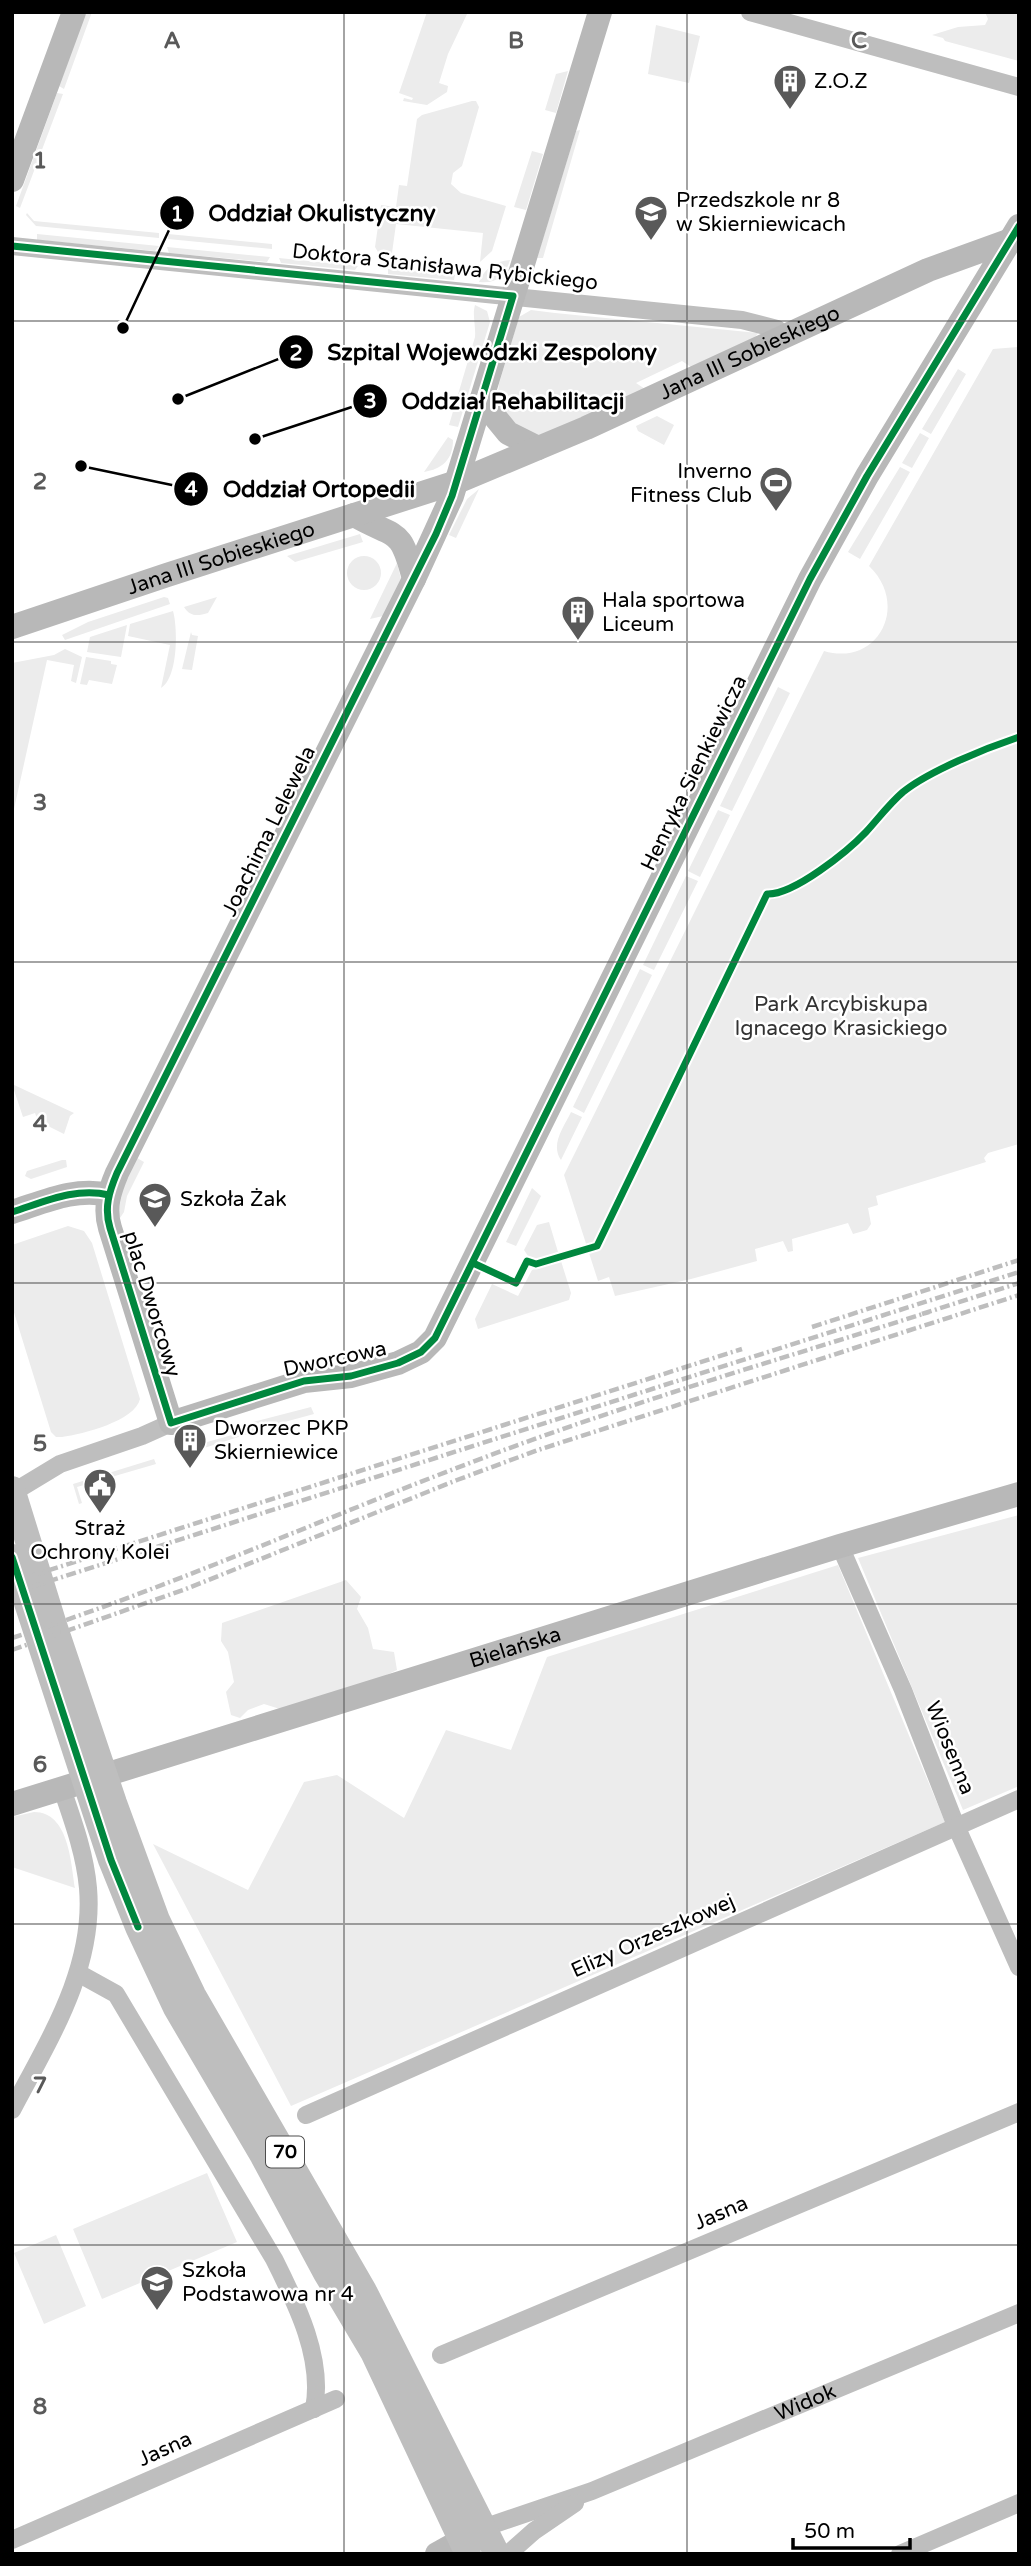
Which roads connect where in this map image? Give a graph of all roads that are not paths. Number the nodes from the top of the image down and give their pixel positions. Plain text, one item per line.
1 (74, 12) edge
2 (600, 12) edge
3 (750, 12) edge
4 (1019, 87) edge
5 (12, 180) edge
6 (1013, 233) edge
7 (12, 246) edge
8 (513, 296) junction
9 (786, 337) junction
10 (481, 400) junction
11 (538, 448) junction
12 (457, 482) junction
13 (354, 515) junction
14 (414, 579) junction
15 (12, 627) edge
16 (108, 1195) junction
17 (12, 1212) edge
18 (425, 1349) joint
19 (170, 1423) junction
20 (12, 1491) edge
21 (1019, 1494) edge
22 (840, 1546) junction
23 (12, 1557) edge
24 (62, 1789) junction
25 (1019, 1799) edge
26 (12, 1804) edge
27 (956, 1826) junction
28 (148, 1924) junction
29 (1019, 1967) edge
30 (78, 1973) junction
31 (12, 2110) edge
32 (1019, 2112) edge
33 (306, 2115) dead end
34 (1019, 2313) edge
35 (441, 2355) dead end
36 (336, 2399) dead end
37 (314, 2409) junction
38 (592, 2491) junction
39 (1019, 2503) edge
40 (12, 2540) edge
41 (471, 2541) edge
42 (438, 2554) edge
43 (497, 2554) edge
44 (508, 2554) edge
45 (900, 2554) edge

1 - 5 street
2 - 8 street, Joachima Lelewela
3 - 4 street
6 - 9 street, Jana III Sobieskiego
6 - 18 street, Henryka Sienkiewicza
7 - 8 street, Doktora Stanisława Rybickiego
8 - 9 street, Doktora Stanisława Rybickiego
8 - 10 street, Joachima Lelewela
9 - 11 street, Jana III Sobieskiego
10 - 11 street
10 - 12 street, Joachima Lelewela
11 - 12 street, Jana III Sobieskiego
12 - 13 street, Jana III Sobieskiego
12 - 14 street, Joachima Lelewela
13 - 14 street
13 - 15 street, Jana III Sobieskiego
14 - 16 street, Joachima Lelewela
16 - 17 street
16 - 19 street, plac Dworcowy
18 - 19 street, Dworcowa
19 - 20 street, Dworcowa
20 - 28 main road, 70
21 - 22 street, Bielańska
22 - 24 street, Bielańska
22 - 27 street, Wiosenna
23 - 28 main road, 70
24 - 26 street, Bielańska
24 - 30 street
25 - 27 street, Elizy Orzeszkowej
27 - 29 street, Wiosenna
27 - 33 street, Elizy Orzeszkowej
28 - 41 main road, 70
30 - 31 street
30 - 37 street
32 - 35 street, Jasna
34 - 38 street, Widok
36 - 37 street, Jasna
37 - 40 street, Jasna
38 - 41 street, Widok
38 - 44 street, Widok
39 - 45 street
41 - 42 street, Widok
41 - 43 main road, 70

